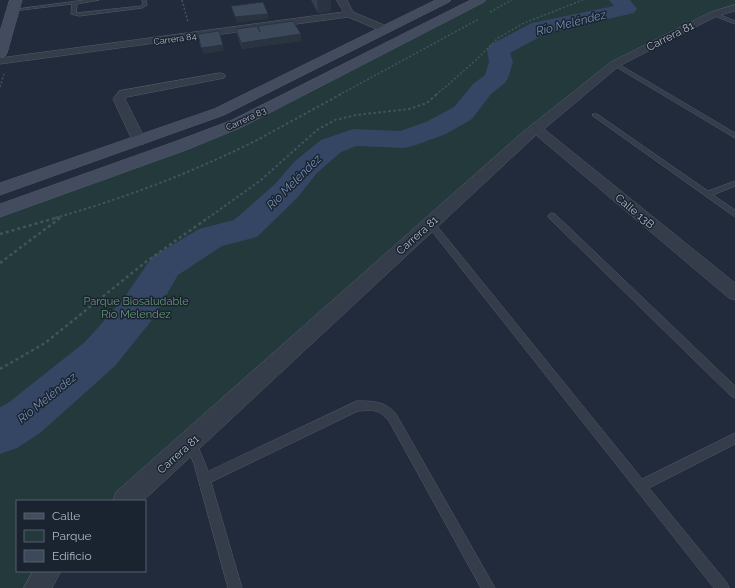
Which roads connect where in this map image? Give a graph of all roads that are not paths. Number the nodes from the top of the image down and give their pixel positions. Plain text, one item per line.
1 (97, 0) edge
2 (144, 0) edge
3 (342, 0) edge
4 (445, 0) edge
5 (480, 0) edge
6 (75, 3) junction
7 (15, 5) edge
8 (735, 8) edge
9 (349, 14) junction
10 (714, 14) junction
11 (735, 24) edge
12 (385, 29) junction
13 (0, 53) edge
14 (0, 61) edge
15 (614, 64) junction
16 (220, 76) dead end
17 (219, 112) junction
18 (595, 115) dead end
19 (236, 124) junction
20 (536, 129) junction
21 (169, 130) junction
22 (735, 136) edge
23 (139, 141) junction
24 (180, 146) junction
25 (735, 183) edge
26 (0, 189) edge
27 (708, 194) junction
28 (0, 211) edge
29 (735, 214) edge
30 (552, 216) dead end
31 (430, 223) junction
32 (735, 293) edge
33 (735, 393) edge
34 (735, 438) edge
35 (191, 443) junction
36 (204, 479) junction
37 (641, 486) junction
38 (126, 500) edge
39 (47, 572) edge
40 (37, 588) edge
41 (235, 588) edge
42 (488, 588) edge
43 (722, 588) edge

1 - 6 lane
2 - 6 lane
3 - 9 street
4 - 12 street, Carrera 83
5 - 19 street, Carrera 83
6 - 7 lane
7 - 13 street
8 - 10 street, Carrera 81
9 - 12 street
9 - 14 street, Carrera 84
10 - 11 lane
10 - 15 street, Carrera 81
12 - 17 street, Carrera 83
15 - 20 street, Carrera 81
15 - 22 lane
16 - 23 street
17 - 19 street
17 - 21 street, Carrera 83
18 - 27 lane
19 - 24 street, Carrera 83
20 - 31 street, Carrera 81
20 - 32 street, Calle 13B
21 - 23 street, Carrera 83
21 - 24 street
23 - 26 street, Carrera 83
24 - 28 street, Carrera 83
25 - 27 lane
27 - 29 lane
30 - 33 lane
31 - 35 street, Carrera 81
31 - 37 lane
34 - 37 lane
35 - 36 lane
35 - 38 street, Carrera 81
36 - 41 lane
36 - 42 lane
37 - 43 lane
39 - 40 street

